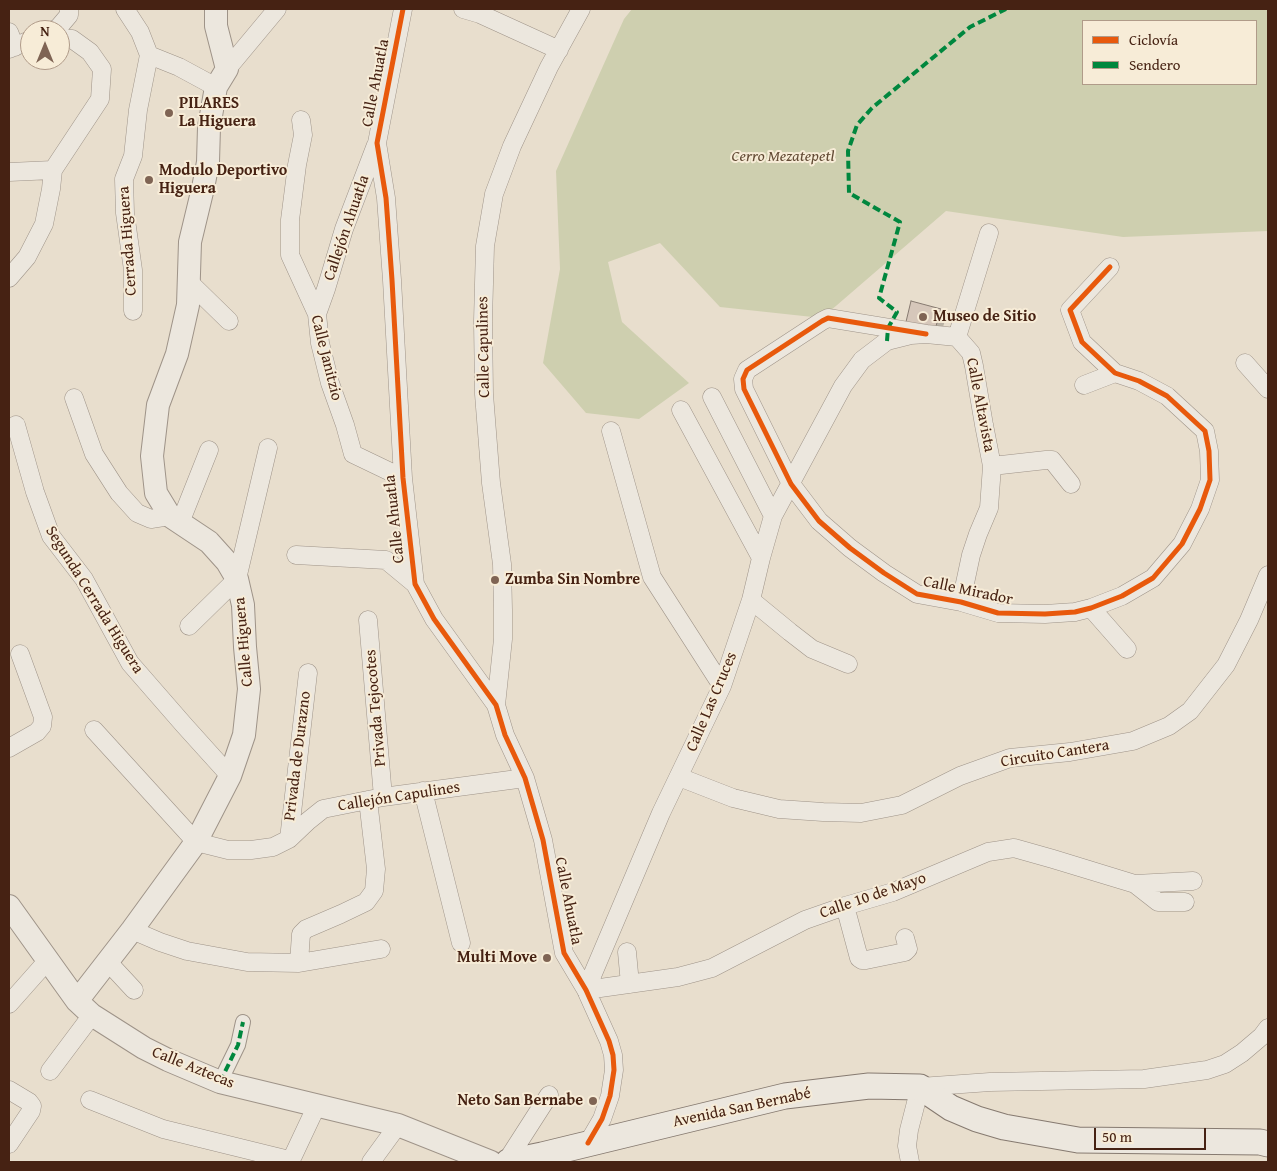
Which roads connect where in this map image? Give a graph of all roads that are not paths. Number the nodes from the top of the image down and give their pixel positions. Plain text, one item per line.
1 (69, 9) edge
2 (125, 9) edge
3 (216, 9) edge
4 (277, 9) edge
5 (404, 9) edge
6 (463, 9) edge
7 (581, 9) edge
8 (65, 20) edge
9 (70, 39) edge
10 (558, 50) junction
11 (150, 54) junction
12 (221, 78) junction
13 (301, 120) dead end
14 (377, 142) junction
15 (54, 170) junction
16 (9, 172) edge
17 (989, 233) dead end
18 (1110, 267) dead end
19 (9, 278) edge
20 (189, 282) junction
21 (133, 311) dead end
22 (317, 314) junction
23 (229, 321) dead end
24 (926, 334) junction
25 (958, 337) junction
26 (1245, 363) dead end
27 (1115, 373) junction
28 (1084, 385) dead end
29 (1268, 389) edge
30 (712, 397) dead end
31 (74, 398) dead end
32 (681, 410) dead end
33 (16, 425) dead end
34 (611, 431) dead end
35 (268, 448) dead end
36 (209, 450) dead end
37 (992, 466) junction
38 (403, 478) junction
39 (791, 484) junction
40 (1071, 484) dead end
41 (773, 516) junction
42 (175, 519) junction
43 (296, 555) dead end
44 (761, 558) junction
45 (1268, 575) edge
46 (237, 579) junction
47 (415, 584) junction
48 (751, 600) junction
49 (960, 602) junction
50 (1091, 608) junction
51 (368, 620) dead end
52 (189, 626) dead end
53 (1127, 648) dead end
54 (20, 654) dead end
55 (848, 664) dead end
56 (308, 673) dead end
57 (722, 686) junction
58 (496, 705) junction
59 (94, 730) dead end
60 (9, 748) edge
61 (230, 776) junction
62 (679, 777) junction
63 (525, 778) junction
64 (423, 791) junction
65 (376, 798) junction
66 (289, 839) junction
67 (196, 842) junction
68 (1193, 881) dead end
69 (1135, 884) junction
70 (1185, 902) dead end
71 (9, 906) edge
72 (845, 906) junction
73 (132, 930) junction
74 (905, 938) dead end
75 (461, 943) dead end
76 (381, 948) dead end
77 (628, 952) dead end
78 (48, 960) junction
79 (108, 962) junction
80 (299, 963) junction
81 (630, 984) junction
82 (134, 990) dead end
83 (586, 990) junction
84 (9, 1004) edge
85 (84, 1008) junction
86 (243, 1022) dead end
87 (1268, 1028) edge
88 (50, 1071) dead end
89 (220, 1082) junction
90 (920, 1087) junction
91 (9, 1090) edge
92 (549, 1095) dead end
93 (90, 1100) dead end
94 (317, 1105) junction
95 (398, 1125) junction
96 (588, 1143) junction
97 (9, 1144) edge
98 (1268, 1144) edge
99 (542, 1159) edge
100 (371, 1162) edge
101 (491, 1162) edge
102 (507, 1162) edge
103 (910, 1162) edge

1 - 8 street
2 - 11 street
3 - 12 street, Calle Higuera
4 - 12 street
5 - 14 street, Calle Ahuatla
6 - 10 street
7 - 10 street, Calle Capulines
9 - 15 street
10 - 58 street, Calle Capulines
11 - 12 street
11 - 21 street, Cerrada Higuera
12 - 20 street, Calle Higuera
13 - 22 street, Calle Janitzio
14 - 22 street, Callejón Ahuatla
14 - 38 street, Calle Ahuatla
15 - 16 street
15 - 19 street
17 - 25 street, Calle Altavista
18 - 27 street, Calle Mirador
20 - 23 street
20 - 42 street, Calle Higuera
22 - 38 street, Calle Janitzio
24 - 25 street, Calle Las Cruces
24 - 39 street, Calle Las Cruces
24 - 39 street
25 - 37 street, Calle Altavista
26 - 29 street
27 - 28 street
27 - 50 street, Calle Mirador
30 - 41 street
31 - 42 street
32 - 44 street
33 - 61 street, Segunda Cerrada Higuera
34 - 57 street
35 - 46 street
36 - 42 street
37 - 40 street, Calle Altavista
37 - 49 street, Calle Altavista
38 - 47 street, Calle Ahuatla
39 - 41 street, Calle Las Cruces
39 - 49 street, Calle Mirador
41 - 44 street, Calle Las Cruces
42 - 46 street, Calle Higuera
43 - 47 street
44 - 48 street, Calle Las Cruces
45 - 62 street, Circuito Cantera
46 - 52 street
46 - 61 street, Calle Higuera
47 - 58 street, Calle Ahuatla
48 - 55 street
48 - 57 street, Calle Las Cruces
49 - 50 street, Calle Mirador
50 - 53 street
51 - 65 street, Privada Tejocotes
54 - 60 street
56 - 66 street, Privada de Durazno
57 - 62 street, Calle Las Cruces
58 - 63 street, Calle Ahuatla
59 - 67 street
61 - 67 street, Calle Higuera
62 - 83 street, Calle Las Cruces
63 - 64 street, Callejón Capulines
63 - 83 street, Calle Ahuatla
64 - 65 street, Callejón Capulines
64 - 75 street
65 - 66 street, Callejón Capulines
65 - 80 street, Privada Tejocotes
66 - 67 street, Callejón Capulines
67 - 73 street, Calle Higuera
68 - 69 street, Calle 10 de Mayo
69 - 70 street
69 - 72 street, Calle 10 de Mayo
71 - 78 street, Calle Aztecas
72 - 74 street
72 - 81 street, Calle 10 de Mayo
73 - 79 street, Calle Higuera
73 - 80 street
76 - 80 street
77 - 81 street
78 - 84 street
78 - 85 street, Calle Aztecas
79 - 82 street
79 - 85 street, Calle Higuera
81 - 83 street, Calle 10 de Mayo
83 - 96 street
85 - 88 street
85 - 89 street, Calle Aztecas
86 - 89 street
87 - 90 street
89 - 94 street, Calle Aztecas
90 - 96 main road, Avenida San Bernabé
90 - 98 main road
90 - 103 street
91 - 97 street
92 - 102 street
93 - 94 street
94 - 95 street, Calle Aztecas
95 - 100 street
95 - 101 street, Calle Aztecas
96 - 99 main road, Avenida San Bernabé
99 - 102 main road, Avenida San Bernabé

